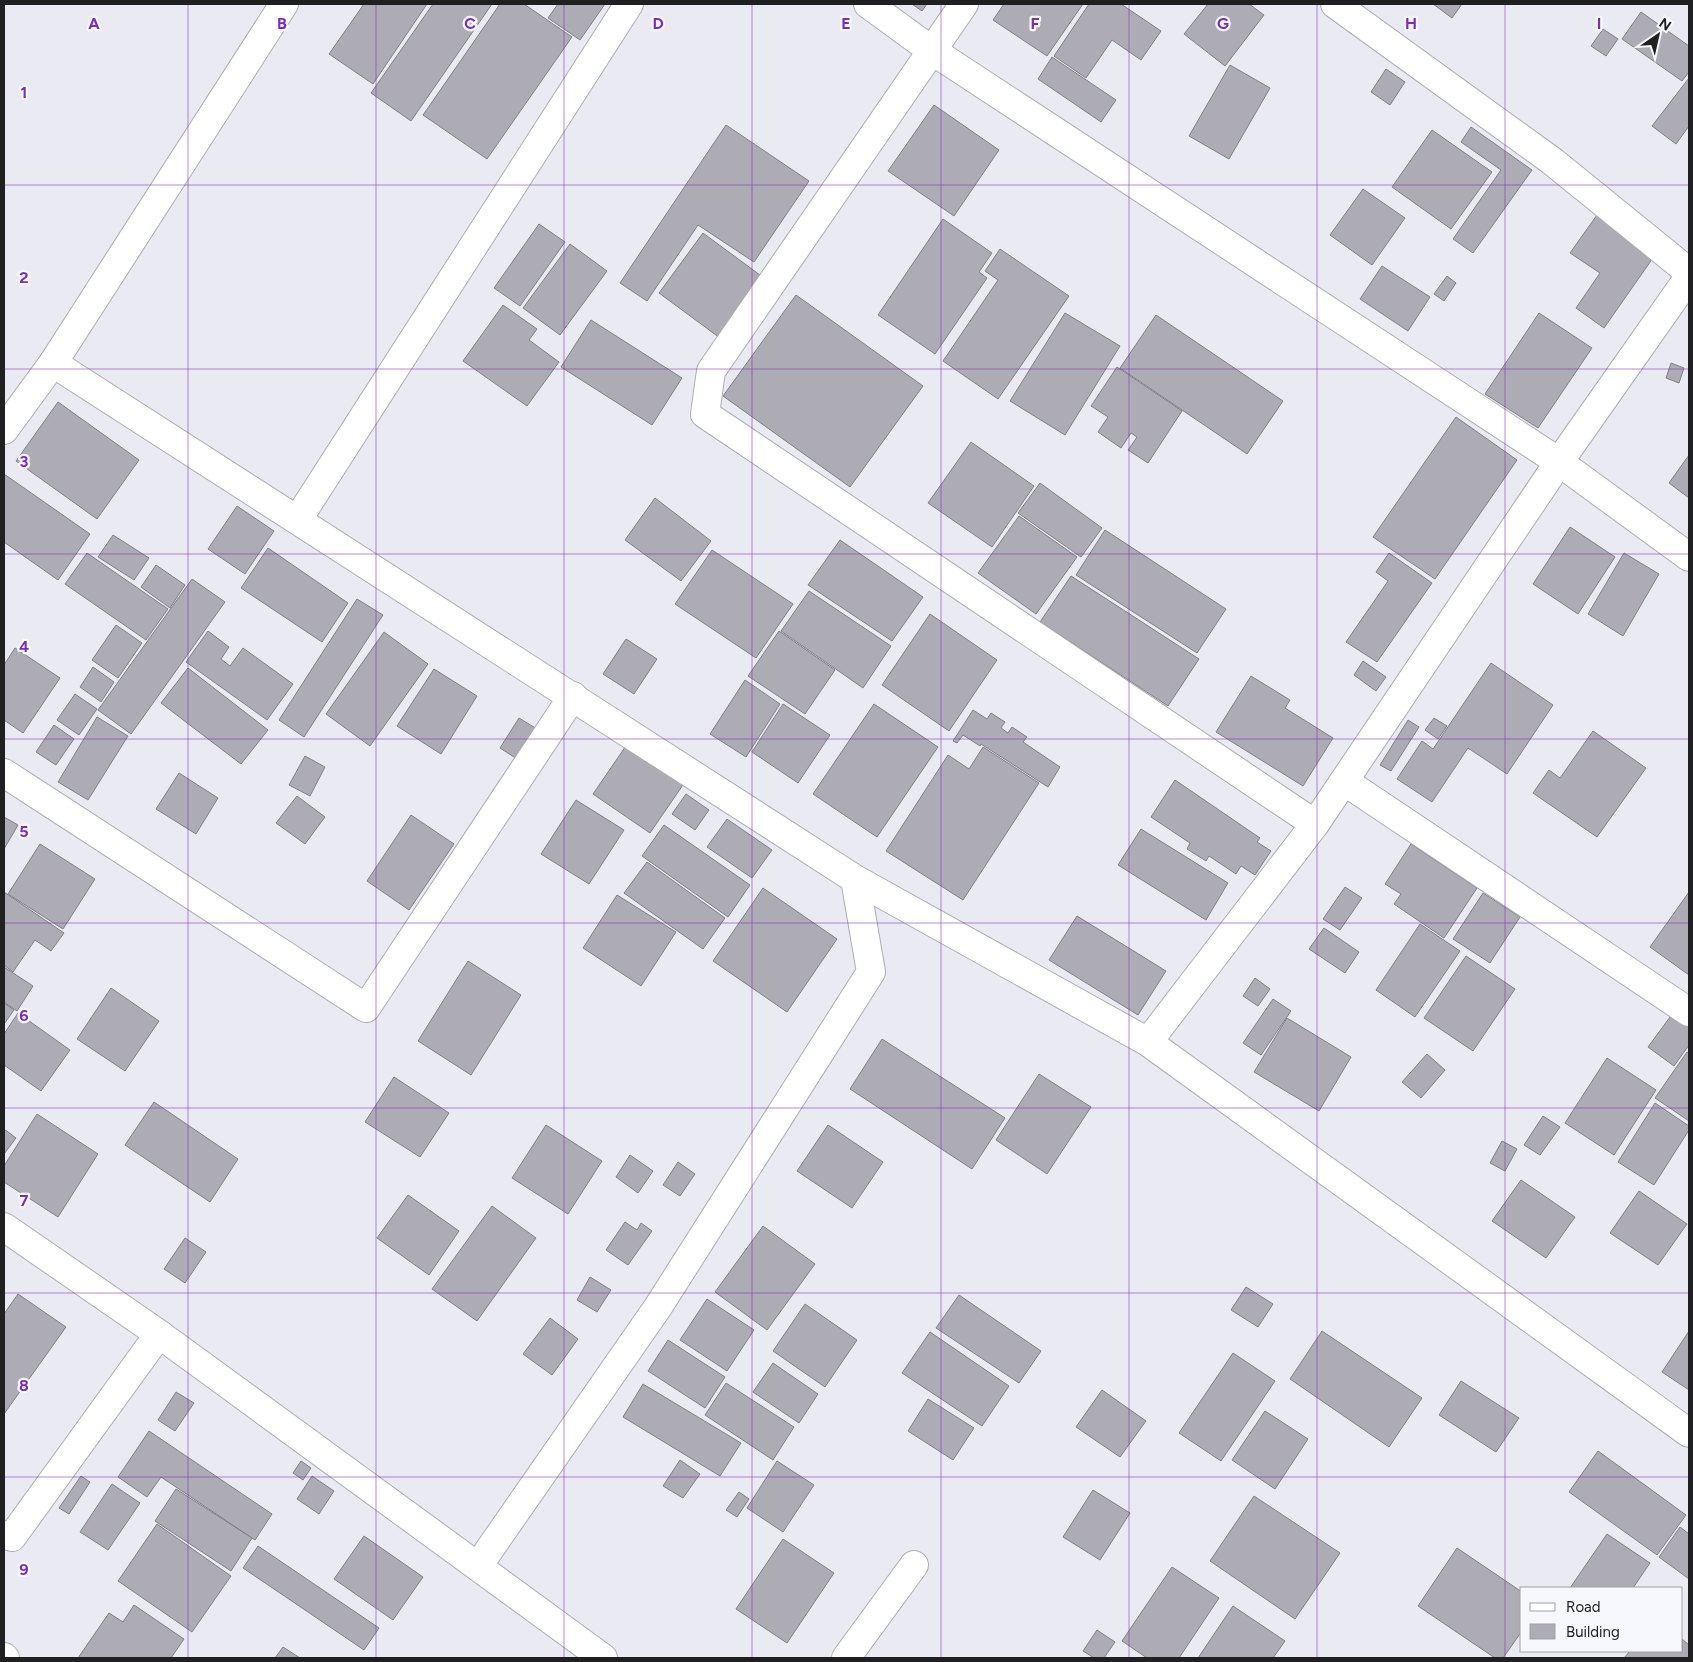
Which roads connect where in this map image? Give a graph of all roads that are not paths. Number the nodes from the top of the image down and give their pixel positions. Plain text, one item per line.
1 (284, 4) edge
2 (629, 4) edge
3 (868, 4) edge
4 (964, 4) edge
5 (1335, 4) edge
6 (931, 50) junction
7 (1689, 272) edge
8 (1689, 277) edge
9 (53, 363) junction
10 (4, 430) edge
11 (1559, 462) junction
12 (298, 519) junction
13 (1689, 558) edge
14 (572, 696) junction
15 (4, 773) edge
16 (1344, 781) junction
17 (1315, 824) junction
18 (855, 879) junction
19 (1689, 1012) edge
20 (1148, 1042) junction
21 (4, 1227) edge
22 (159, 1334) junction
23 (1689, 1433) edge
24 (4, 1536) edge
25 (914, 1565) dead end
26 (478, 1566) junction
27 (603, 1658) edge
28 (846, 1658) edge

1 - 9 street
2 - 12 street
3 - 6 street
4 - 6 street
5 - 7 street
6 - 11 street
6 - 17 street
8 - 11 street
9 - 10 street
9 - 12 street
11 - 13 street
11 - 16 street
12 - 14 street
14 - 15 street
14 - 18 street
16 - 17 street
16 - 19 street
17 - 20 street
18 - 20 street
18 - 26 street
20 - 23 street
21 - 22 street
22 - 24 street
22 - 26 street
25 - 28 street
26 - 27 street

